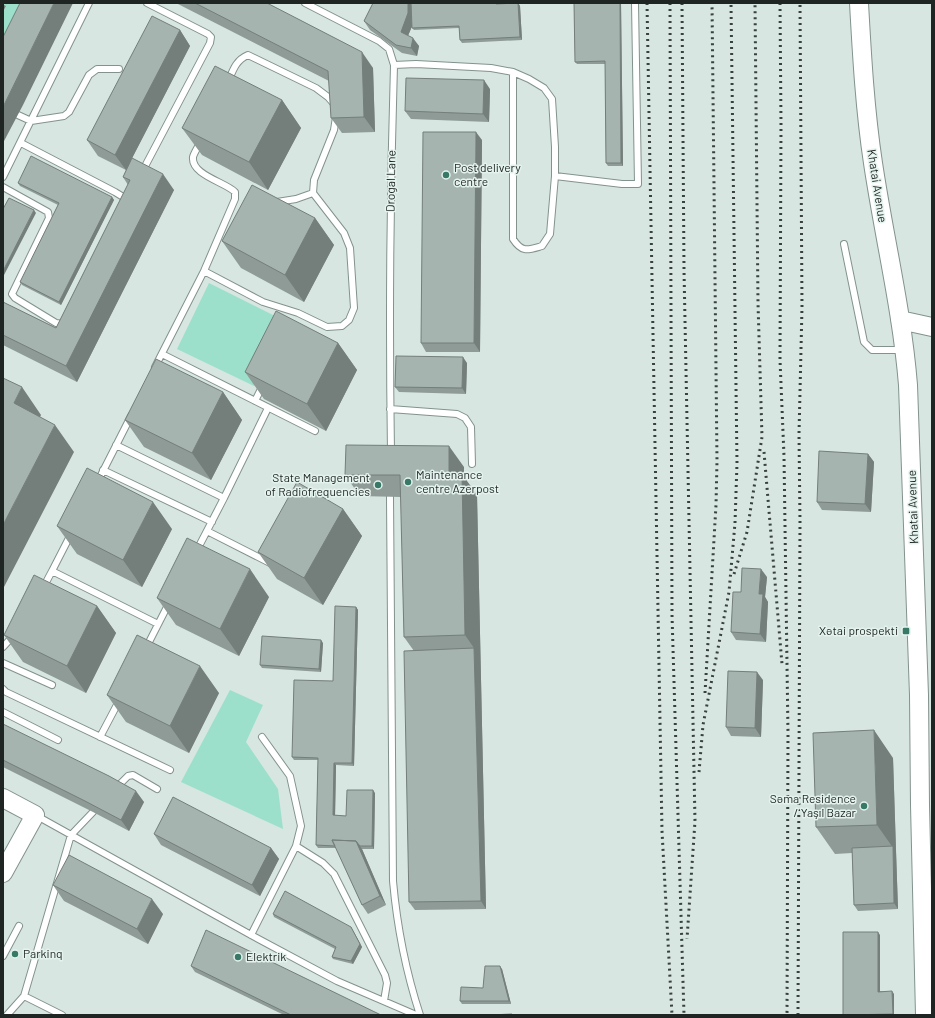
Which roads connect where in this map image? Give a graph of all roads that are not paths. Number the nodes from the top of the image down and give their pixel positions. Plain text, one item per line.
1 (89, 3) edge
2 (147, 3) edge
3 (305, 3) edge
4 (636, 3) edge
5 (859, 3) edge
6 (394, 65) junction
7 (119, 69) dead end
8 (513, 72) junction
9 (224, 90) edge
10 (18, 115) dead end
11 (31, 121) junction
12 (202, 137) edge
13 (20, 143) junction
14 (3, 176) edge
15 (140, 176) edge
16 (555, 176) junction
17 (3, 188) edge
18 (131, 193) edge
19 (313, 193) junction
20 (128, 200) junction
21 (269, 202) edge
22 (125, 207) edge
23 (844, 244) dead end
24 (204, 270) junction
25 (298, 313) junction
26 (70, 318) edge
27 (295, 320) edge
28 (900, 320) junction
29 (932, 327) edge
30 (905, 350) junction
31 (162, 354) junction
32 (151, 375) edge
33 (265, 381) edge
34 (254, 402) junction
35 (268, 408) junction
36 (134, 410) edge
37 (390, 410) junction
38 (314, 431) dead end
39 (116, 444) junction
40 (391, 459) edge
41 (472, 464) dead end
42 (103, 470) junction
43 (93, 490) edge
44 (390, 497) edge
45 (224, 498) junction
46 (212, 522) junction
47 (72, 531) edge
48 (207, 531) junction
49 (193, 558) edge
50 (278, 566) edge
51 (52, 571) junction
52 (41, 591) edge
53 (172, 597) edge
54 (158, 624) junction
55 (18, 629) edge
56 (3, 647) edge
57 (143, 652) edge
58 (3, 663) edge
59 (52, 685) edge
60 (3, 689) edge
61 (122, 694) edge
62 (3, 712) edge
63 (926, 726) edge
64 (100, 737) junction
65 (262, 737) dead end
66 (58, 740) dead end
67 (170, 770) dead end
68 (117, 787) edge
69 (157, 788) dead end
70 (3, 798) edge
71 (93, 812) edge
72 (35, 815) junction
73 (71, 835) junction
74 (296, 846) junction
75 (3, 873) edge
76 (19, 926) dead end
77 (251, 935) junction
78 (3, 956) edge
79 (24, 996) junction
80 (384, 1001) junction
81 (6, 1015) edge
82 (62, 1015) edge
83 (416, 1015) edge
84 (420, 1015) edge
85 (925, 1015) edge

1 - 11 lane
2 - 15 lane
3 - 6 lane, Drogal Lane
4 - 16 lane
5 - 28 main road, Khatai Avenue
6 - 8 lane
6 - 37 lane, Drogal Lane
7 - 11 lane
8 - 16 lane
8 - 16 lane
9 - 19 lane
10 - 11 lane
11 - 13 lane
12 - 24 lane
13 - 14 lane
13 - 20 lane
17 - 26 lane
18 - 20 lane
19 - 21 lane
19 - 25 lane
20 - 22 lane
23 - 30 lane
24 - 25 lane
24 - 31 lane
25 - 27 lane
28 - 29 main road
28 - 30 main road, Khatai Avenue
30 - 63 main road, Khatai Avenue
31 - 32 lane
31 - 34 lane
33 - 34 lane
34 - 35 lane
35 - 38 lane
35 - 45 lane
36 - 39 lane
37 - 40 lane, Drogal Lane
37 - 41 lane
39 - 42 lane
39 - 45 lane
42 - 43 lane
42 - 46 lane
44 - 84 lane
45 - 46 lane
46 - 48 lane
47 - 51 lane
48 - 49 lane
48 - 50 lane
51 - 52 lane
51 - 54 lane
53 - 54 lane
54 - 57 lane
55 - 56 lane
58 - 59 lane
60 - 64 lane
61 - 64 lane
62 - 66 lane
63 - 85 main road, Khatai Avenue
64 - 67 lane
65 - 74 lane
68 - 69 lane
70 - 72 main road
71 - 73 lane
72 - 73 lane
72 - 75 main road
73 - 77 lane
73 - 79 lane
74 - 77 lane
74 - 80 lane
76 - 78 lane
77 - 80 lane
79 - 81 lane
79 - 82 lane
80 - 83 lane

